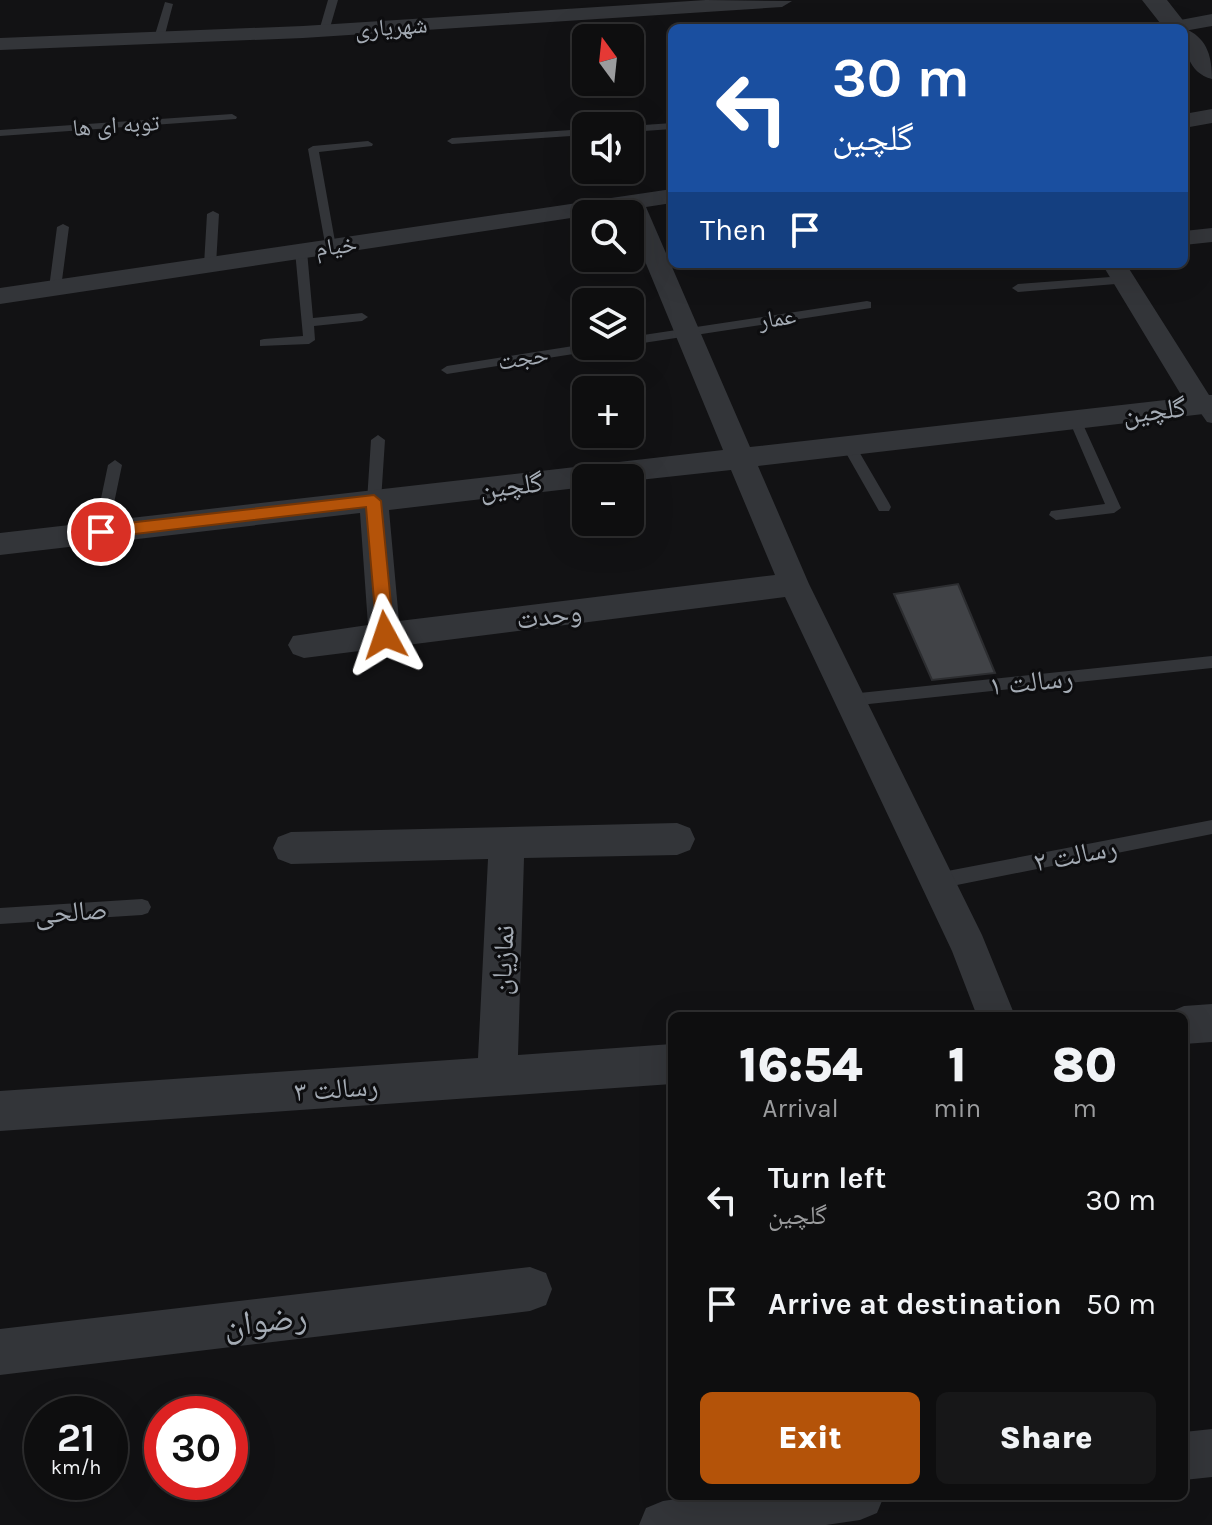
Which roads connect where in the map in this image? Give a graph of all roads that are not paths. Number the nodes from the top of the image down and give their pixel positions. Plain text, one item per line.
1 (333, 0) edge
2 (1154, 0) edge
3 (168, 4) dead end
4 (786, 4) edge
5 (1212, 20) edge
6 (1172, 24) edge
7 (1188, 27) edge
8 (324, 31) junction
9 (159, 38) junction
10 (0, 44) edge
11 (1188, 44) edge
12 (1212, 71) edge
13 (1212, 116) edge
14 (232, 117) dead end
15 (1188, 120) edge
16 (668, 126) edge
17 (644, 128) edge
18 (0, 133) edge
19 (572, 133) edge
20 (452, 141) dead end
21 (368, 144) dead end
22 (668, 197) edge
23 (644, 200) edge
24 (572, 211) edge
25 (213, 214) dead end
26 (63, 227) dead end
27 (644, 231) edge
28 (1212, 235) edge
29 (1188, 238) edge
30 (330, 247) junction
31 (301, 251) junction
32 (210, 265) junction
33 (1119, 272) edge
34 (55, 288) junction
35 (1018, 288) dead end
36 (0, 296) edge
37 (867, 305) dead end
38 (362, 317) dead end
39 (307, 323) junction
40 (686, 332) junction
41 (644, 339) edge
42 (264, 343) dead end
43 (572, 350) edge
44 (447, 370) dead end
45 (1208, 409) edge
46 (1075, 420) junction
47 (378, 440) dead end
48 (849, 446) junction
49 (739, 459) junction
50 (115, 465) dead end
51 (374, 501) junction
52 (884, 507) dead end
53 (1056, 515) dead end
54 (101, 532) junction
55 (0, 544) edge
56 (794, 584) junction
57 (385, 635) junction
58 (304, 645) dead end
59 (1212, 662) edge
60 (850, 700) junction
61 (1212, 827) edge
62 (677, 839) dead end
63 (507, 843) junction
64 (291, 848) dead end
65 (937, 881) junction
66 (142, 907) dead end
67 (0, 916) edge
68 (994, 1012) edge
69 (1212, 1023) edge
70 (1188, 1025) edge
71 (668, 1064) edge
72 (497, 1077) junction
73 (0, 1111) edge
74 (530, 1289) dead end
75 (0, 1352) edge
76 (1212, 1453) edge
77 (1188, 1456) edge
78 (833, 1500) edge
79 (663, 1525) edge

1 - 8 lane
2 - 6 street
3 - 9 lane
4 - 8 street, شهریاری
5 - 7 street
8 - 9 street, شهریاری
9 - 10 street, شهریاری
11 - 12 street
13 - 15 street
14 - 18 lane, توبه ای ها
16 - 17 lane
19 - 20 lane
21 - 30 lane
22 - 23 street, خیام
24 - 30 street, خیام
25 - 32 lane
26 - 34 lane
27 - 40 street
28 - 29 street
30 - 31 street, خیام
31 - 32 street, خیام
31 - 39 lane
32 - 34 street, خیام
33 - 35 lane
33 - 45 street
34 - 36 street, خیام
37 - 40 lane, عمار
38 - 39 lane
39 - 42 lane
40 - 41 lane
40 - 49 street
43 - 44 lane, حجت
45 - 46 street, گلچین
46 - 48 street, گلچین
46 - 53 lane
47 - 51 lane
48 - 49 street, گلچین
48 - 52 lane
49 - 51 street, گلچین
49 - 56 street
50 - 54 lane
51 - 54 street, گلچین
51 - 57 street
54 - 55 street, گلچین
56 - 57 street, وحدت
56 - 60 street
57 - 58 street, وحدت
59 - 60 lane, رسالت ۱
60 - 65 street
61 - 65 lane, رسالت ۲
62 - 63 street
63 - 64 street
63 - 72 street, نمازیان
65 - 68 street
66 - 67 lane, صالحی
69 - 70 street
71 - 72 street, رسالت ۳
72 - 73 street, رسالت ۳
74 - 75 street, رضوان
76 - 77 street
78 - 79 street

